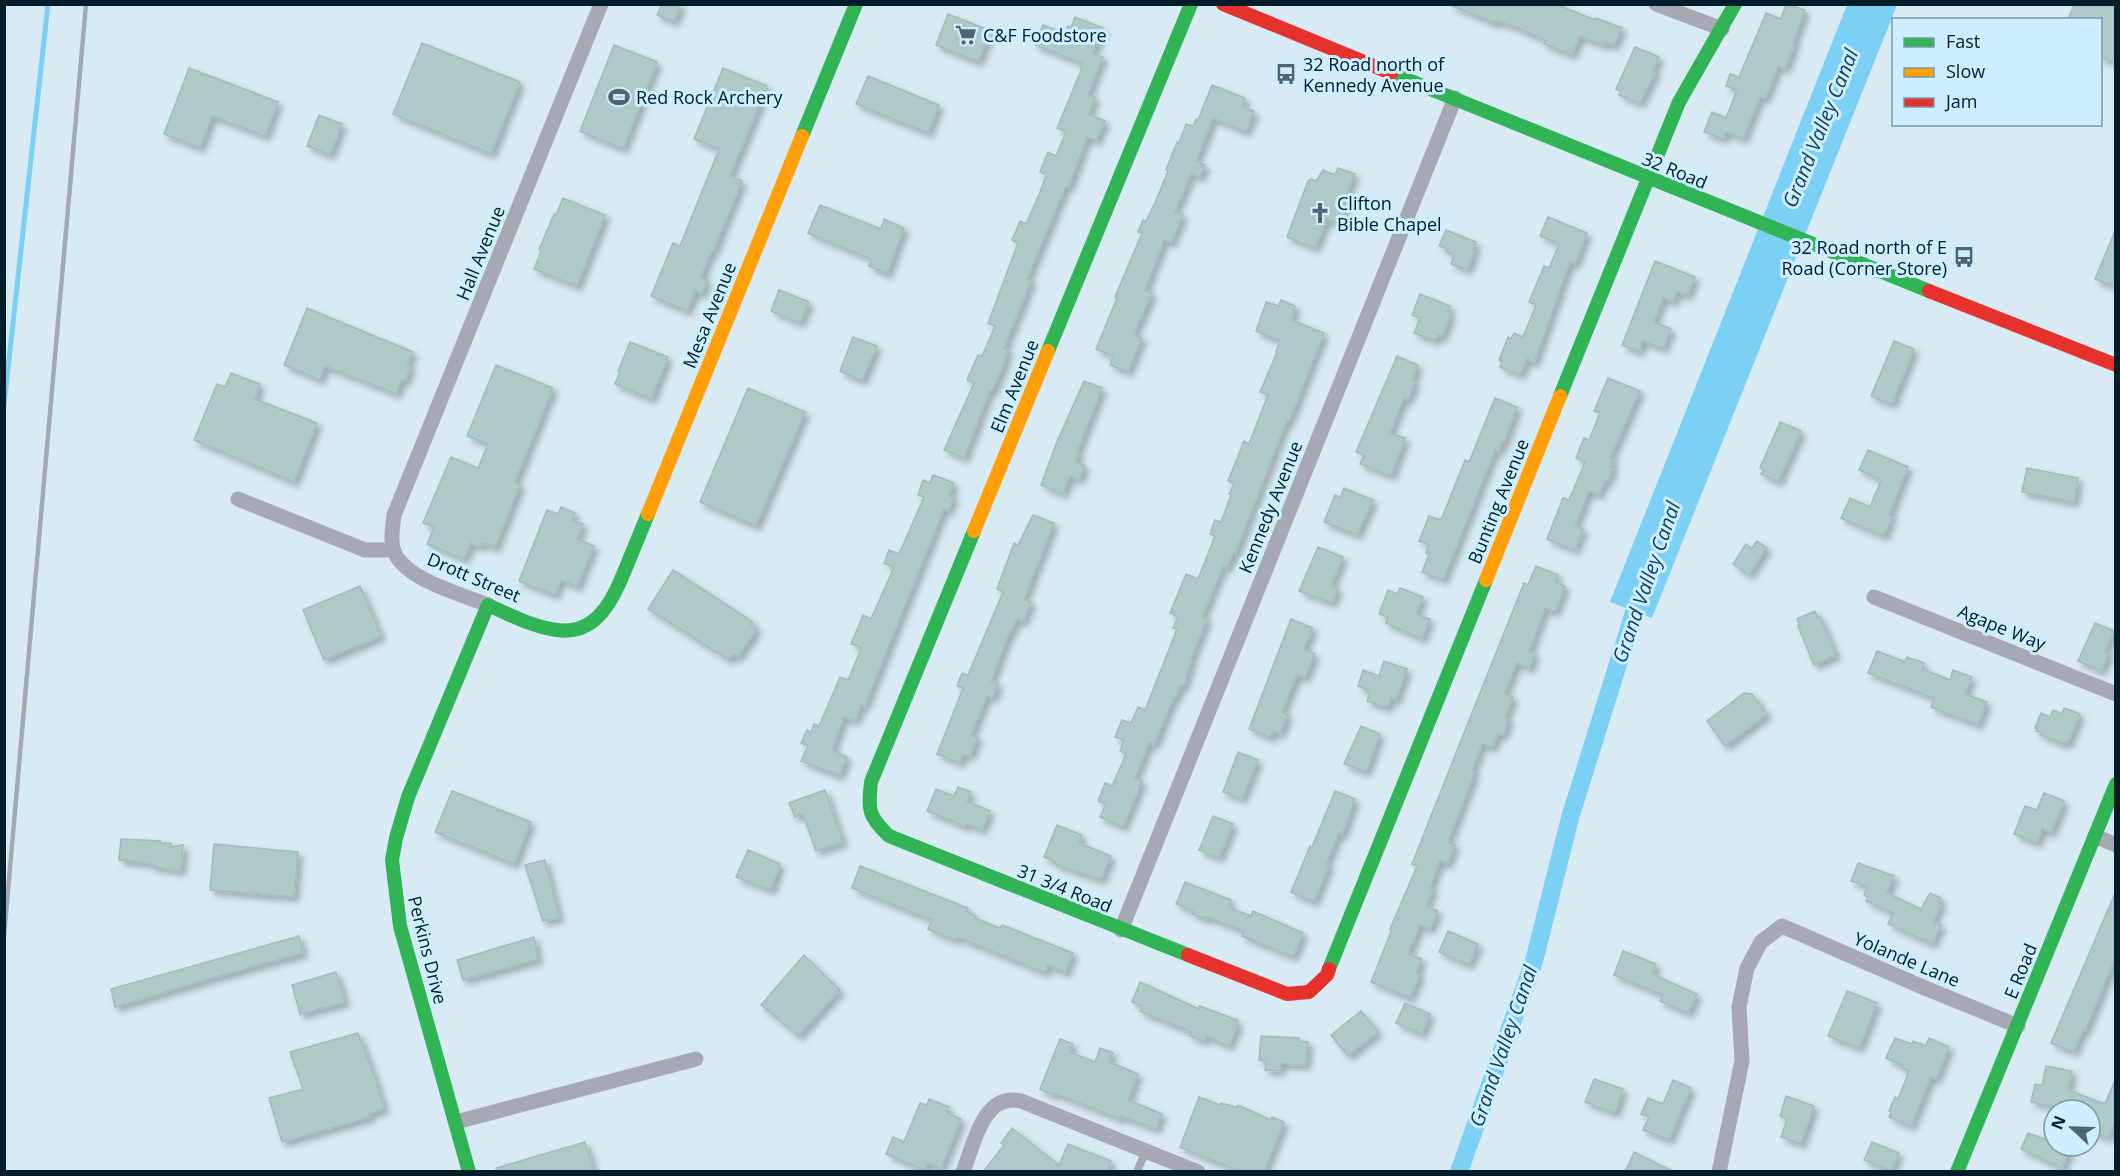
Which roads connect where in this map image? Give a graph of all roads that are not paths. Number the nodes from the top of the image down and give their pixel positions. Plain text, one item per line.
1 (601, 4) edge
2 (856, 4) edge
3 (1191, 4) edge
4 (1223, 4) edge
5 (1656, 4) edge
6 (1736, 4) edge
7 (1722, 29) junction
8 (1455, 98) junction
9 (1647, 178) junction
10 (2115, 365) edge
11 (238, 499) dead end
12 (393, 550) junction
13 (1874, 597) dead end
14 (488, 605) junction
15 (582, 629) joint
16 (2115, 694) edge
17 (871, 782) joint
18 (2115, 784) edge
19 (2094, 836) junction
20 (2115, 845) edge
21 (1121, 930) junction
22 (1287, 994) joint
23 (2018, 1026) junction
24 (696, 1059) dead end
25 (456, 1122) junction
26 (1146, 1150) junction
27 (1964, 1170) edge
28 (469, 1172) edge
29 (963, 1172) edge
30 (1137, 1172) edge
31 (1198, 1172) edge
32 (1719, 1172) edge

1 - 12 street, Hall Avenue
2 - 15 street, Mesa Avenue
3 - 17 street, Elm Avenue
4 - 8 street, 32 Road
5 - 7 street
6 - 7 street, Bunting Avenue
7 - 9 street, Bunting Avenue
8 - 9 street, 32 Road
8 - 21 street, Kennedy Avenue
9 - 10 street, 32 Road
9 - 22 street, Bunting Avenue
11 - 12 street
12 - 14 street, Drott Street
13 - 16 street, Agape Way
14 - 15 street, Drott Street
14 - 25 street, Perkins Drive
17 - 21 street, 31 3/4 Road
18 - 19 street, E Road
19 - 20 street
19 - 23 street, E Road
21 - 22 street, 31 3/4 Road
23 - 27 street, E Road
23 - 32 street, Yolande Lane
24 - 25 street
25 - 28 street, Perkins Drive
26 - 29 street
26 - 30 lane
26 - 31 street

